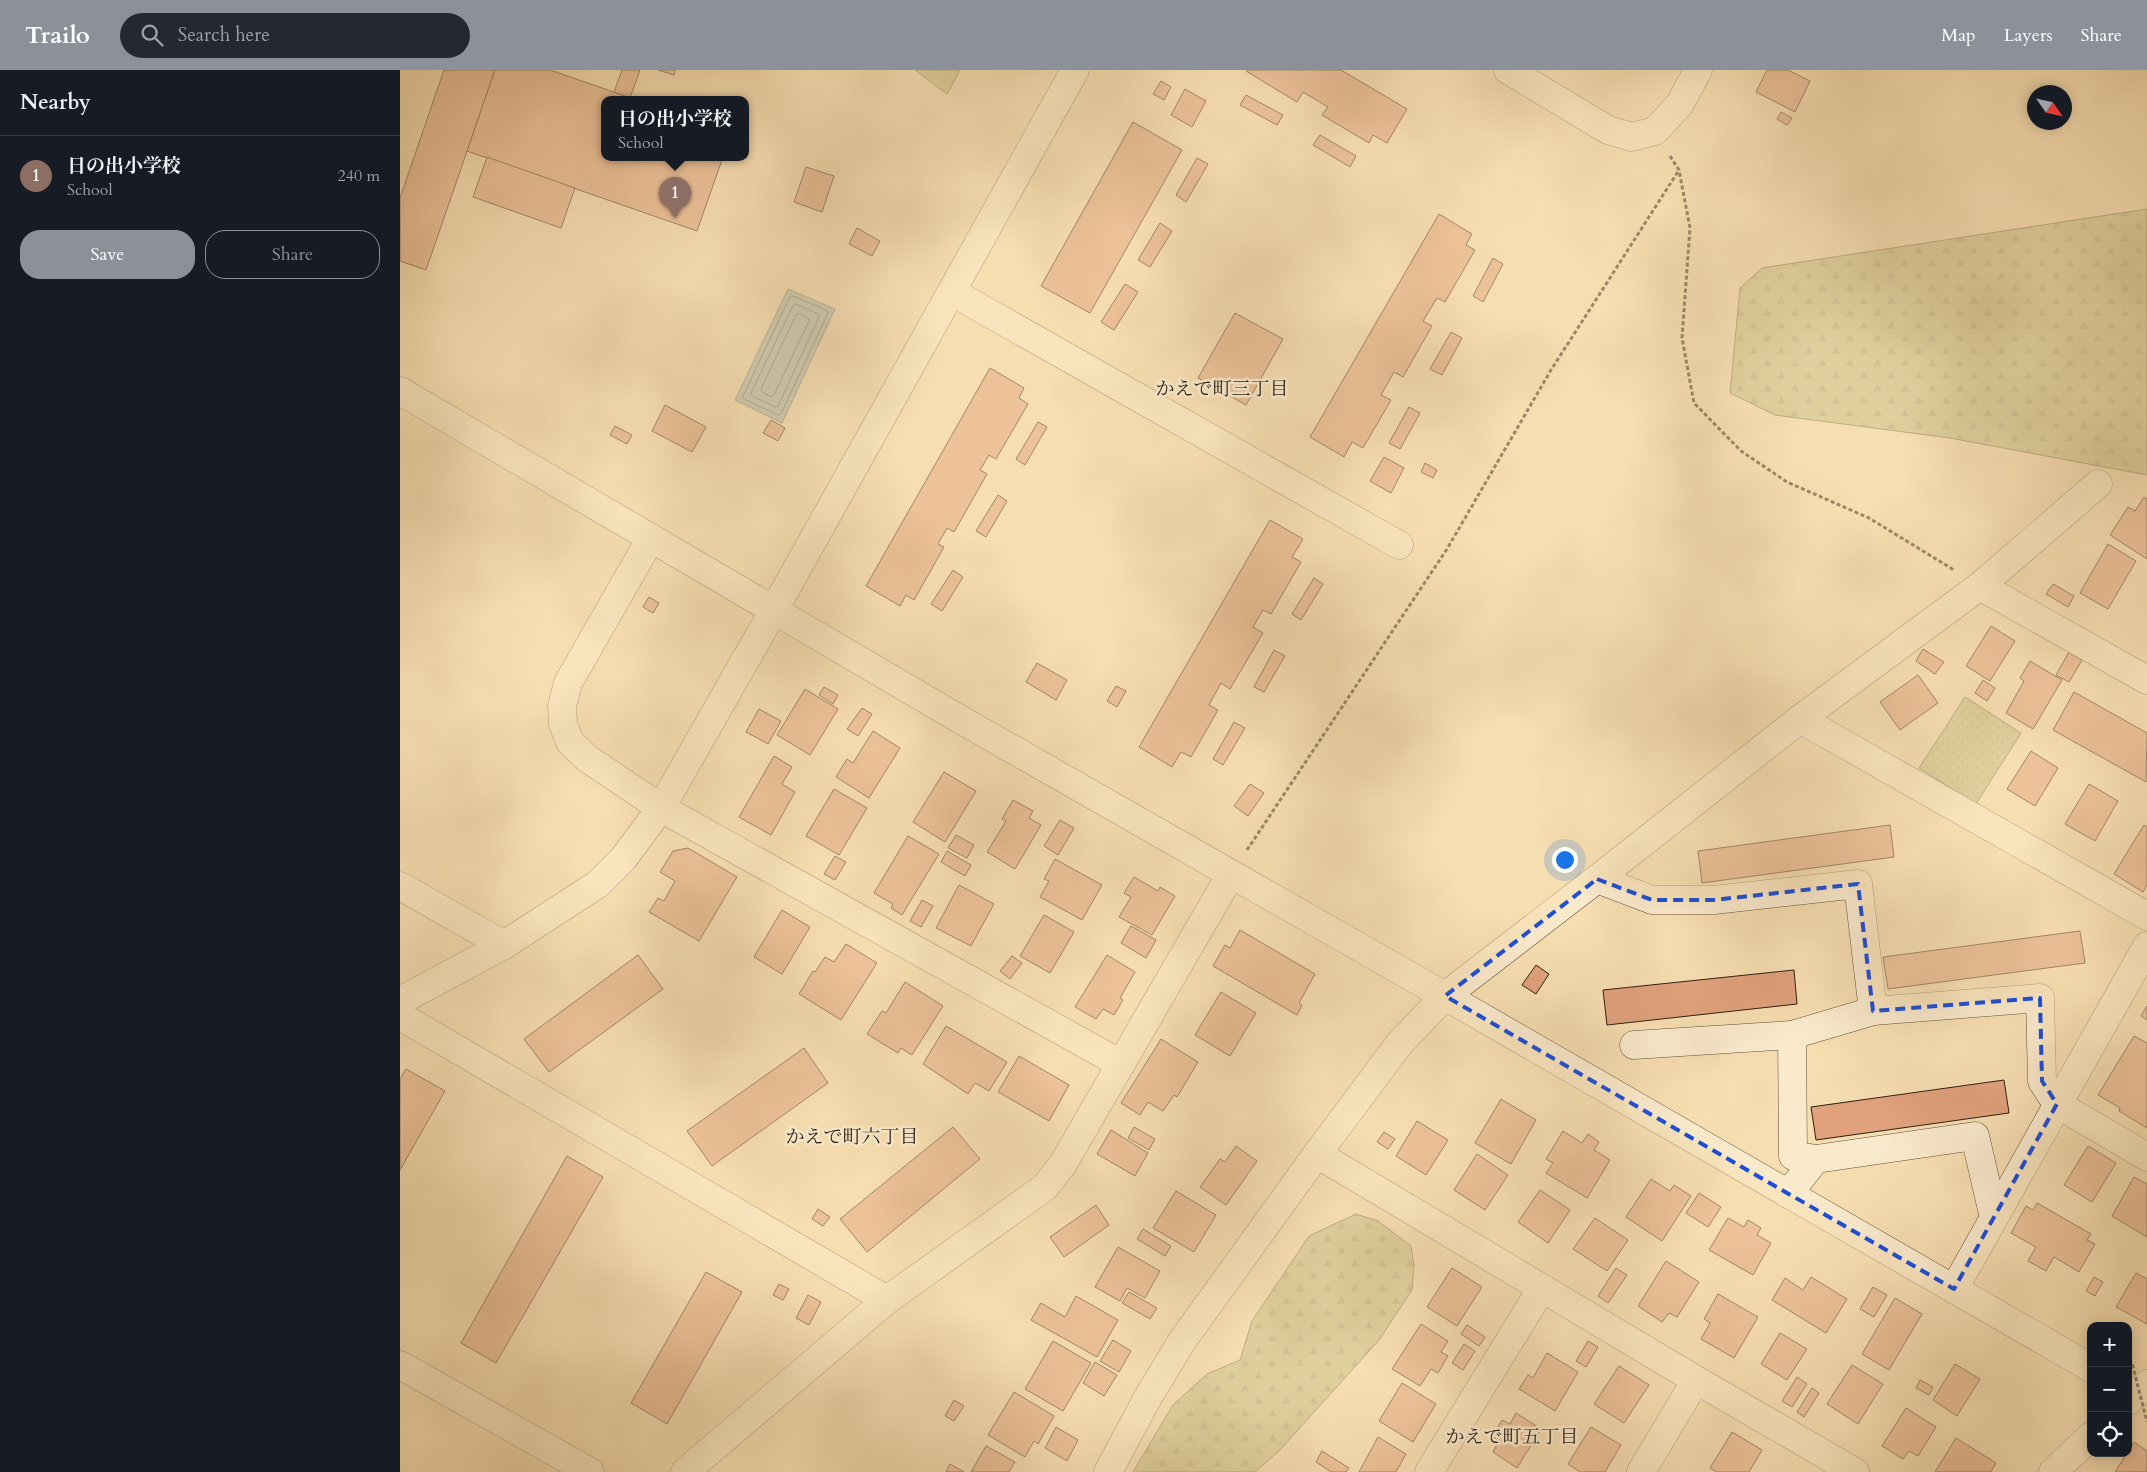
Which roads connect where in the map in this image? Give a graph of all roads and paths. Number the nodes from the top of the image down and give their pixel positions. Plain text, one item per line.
1 (1075, 70) edge
2 (1508, 70) edge
3 (1698, 70) edge
4 (1655, 131) junction
5 (1679, 170) junction
6 (952, 292) junction
7 (400, 391) edge
8 (2098, 484) dead end
9 (651, 538) junction
10 (1399, 544) dead end
11 (1980, 586) junction
12 (774, 610) junction
13 (2147, 680) edge
14 (1800, 719) junction
15 (660, 808) junction
16 (1231, 874) junction
17 (1597, 879) junction
18 (400, 886) edge
19 (2147, 916) edge
20 (504, 945) junction
21 (2147, 946) edge
22 (1445, 996) junction
23 (400, 1001) edge
24 (1873, 1011) junction
25 (400, 1016) edge
26 (1792, 1035) junction
27 (1634, 1045) dead end
28 (1121, 1064) junction
29 (2057, 1104) junction
30 (1317, 1154) junction
31 (2147, 1157) edge
32 (1816, 1159) junction
33 (1788, 1194) junction
34 (1994, 1218) junction
35 (1542, 1288) junction
36 (1954, 1289) junction
37 (888, 1300) junction
38 (2132, 1363) edge
39 (400, 1365) edge
40 (2089, 1367) edge
41 (1696, 1380) junction
42 (2147, 1422) edge
43 (2087, 1440) edge
44 (590, 1472) edge
45 (685, 1472) edge
46 (1108, 1472) edge
47 (1429, 1472) edge
48 (1641, 1472) edge
49 (1855, 1472) edge
50 (2053, 1472) edge

1 - 6 street
2 - 4 street
3 - 4 street
4 - 5 path
5 - 11 path
5 - 16 path
6 - 10 street
6 - 12 street
7 - 9 street
8 - 11 street
9 - 12 street
9 - 15 street
11 - 13 street
11 - 14 street
12 - 15 street
12 - 16 street
14 - 17 street
14 - 19 street
15 - 20 street
15 - 28 street
16 - 22 street
16 - 28 street
17 - 22 street
17 - 24 street
18 - 20 street
20 - 23 street
21 - 29 street
22 - 30 street
22 - 33 street
24 - 26 street
24 - 29 street
25 - 37 street
26 - 27 street
26 - 32 street
28 - 37 street
29 - 31 street
29 - 34 street
30 - 35 street
30 - 46 street
32 - 33 street
32 - 34 street
33 - 36 street
34 - 36 street
35 - 41 street
35 - 47 street
36 - 40 street
37 - 45 street
38 - 42 path, bridge
39 - 44 street
41 - 48 street
41 - 49 street
43 - 50 street

